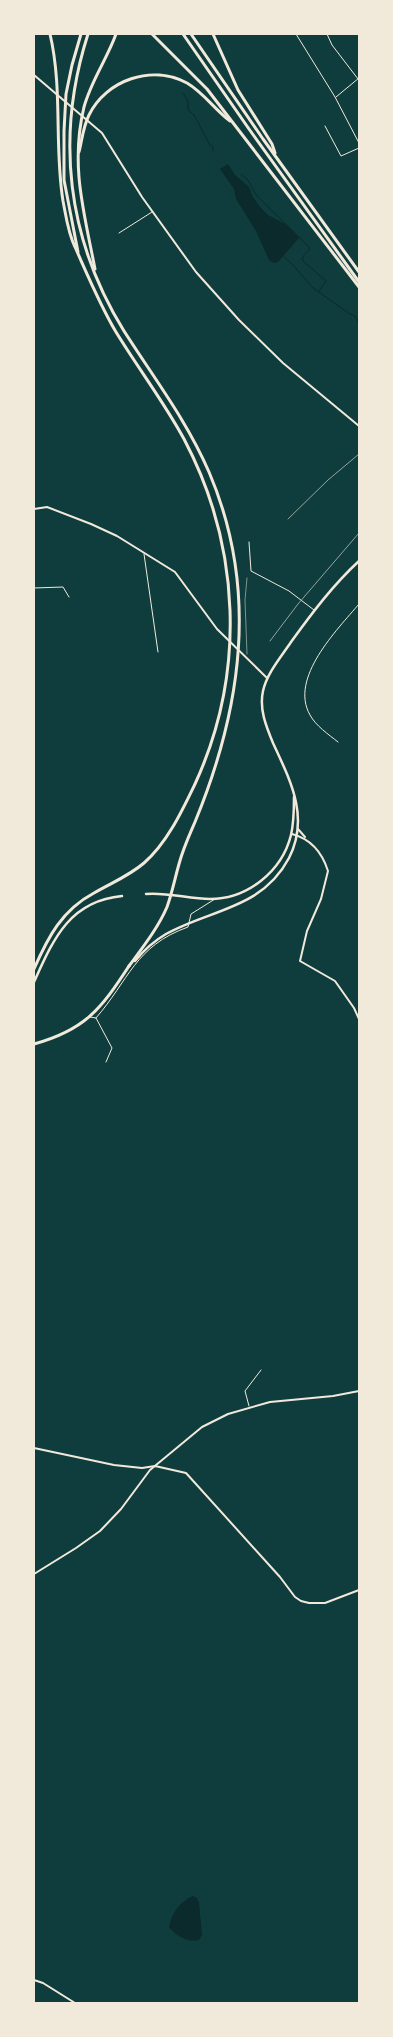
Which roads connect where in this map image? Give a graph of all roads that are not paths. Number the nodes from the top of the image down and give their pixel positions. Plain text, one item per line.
1 (51, 34) edge
2 (81, 34) edge
3 (88, 34) edge
4 (116, 34) edge
5 (152, 34) edge
6 (183, 34) edge
7 (191, 34) edge
8 (213, 34) edge
9 (296, 34) edge
10 (327, 34) edge
11 (34, 75) edge
12 (359, 78) edge
13 (335, 97) junction
14 (235, 124) junction
15 (325, 126) dead end
16 (359, 143) edge
17 (359, 148) edge
18 (78, 155) junction
19 (276, 156) junction
20 (153, 211) junction
21 (119, 233) dead end
22 (78, 253) junction
23 (359, 272) edge
24 (96, 273) junction
25 (359, 282) edge
26 (359, 287) edge
27 (359, 426) edge
28 (34, 509) edge
29 (249, 542) dead end
30 (144, 553) junction
31 (359, 561) edge
32 (34, 588) edge
33 (69, 597) dead end
34 (359, 604) edge
35 (312, 608) junction
36 (158, 652) dead end
37 (268, 678) junction
38 (338, 742) dead end
39 (294, 795) junction
40 (298, 829) junction
41 (292, 834) junction
42 (297, 835) junction
43 (305, 837) junction
44 (146, 894) dead end
45 (122, 896) dead end
46 (203, 899) junction
47 (216, 899) junction
48 (207, 906) junction
49 (190, 924) junction
50 (129, 966) junction
51 (34, 969) edge
52 (34, 982) edge
53 (90, 1017) junction
54 (96, 1018) junction
55 (359, 1019) edge
56 (34, 1044) edge
57 (106, 1062) dead end
58 (261, 1370) dead end
59 (359, 1391) edge
60 (250, 1407) junction
61 (34, 1448) edge
62 (154, 1466) junction
63 (145, 1468) junction
64 (147, 1473) junction
65 (34, 1574) edge
66 (359, 1590) edge
67 (34, 1980) edge
68 (75, 2003) edge

1 - 22 highway
2 - 22 highway
3 - 24 highway
4 - 18 highway
5 - 14 highway
6 - 25 highway
7 - 19 highway
8 - 19 highway
9 - 13 street
10 - 12 street
11 - 20 street
12 - 13 street
13 - 16 street
14 - 18 highway
14 - 26 highway
15 - 17 street
18 - 24 highway
19 - 23 highway
20 - 21 street
20 - 27 street
22 - 51 highway
24 - 50 highway
28 - 30 street
29 - 35 street
30 - 36 street
30 - 37 street
31 - 35 main road
32 - 33 street
34 - 38 street
35 - 37 main road
37 - 39 main road
39 - 40 main road
39 - 41 main road
40 - 42 main road
40 - 43 street
41 - 42 street
41 - 47 main road
42 - 43 street
42 - 49 main road
43 - 55 street
44 - 46 main road
45 - 52 main road
46 - 47 main road
46 - 48 street
47 - 48 street
48 - 49 street
49 - 50 main road
49 - 54 street
50 - 53 highway
53 - 54 street
53 - 56 highway
54 - 57 street
58 - 60 street
59 - 60 street
60 - 62 street
61 - 63 street
62 - 63 street
62 - 64 street
62 - 66 street
63 - 64 street
64 - 65 street
67 - 68 street

